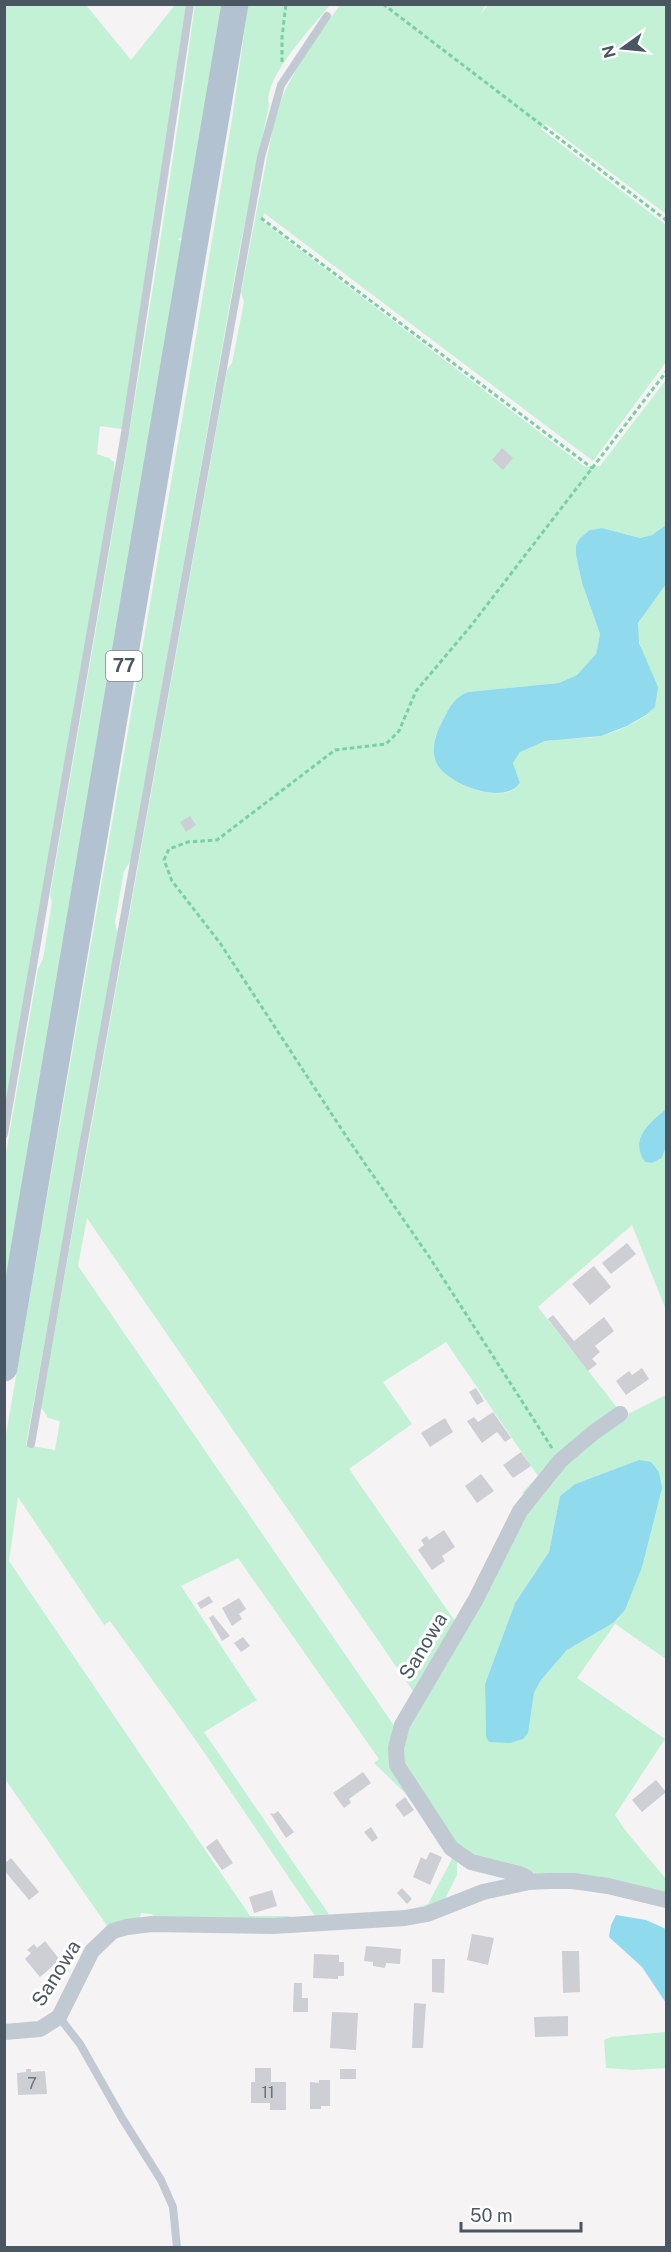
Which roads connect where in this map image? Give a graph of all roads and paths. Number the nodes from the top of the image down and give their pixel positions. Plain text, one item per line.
1 (190, 4) edge
2 (235, 4) edge
3 (286, 4) edge
4 (383, 4) edge
5 (327, 16) dead end
6 (281, 85) junction
7 (252, 211) junction
8 (666, 220) edge
9 (666, 372) edge
10 (592, 468) junction
11 (4, 1134) edge
12 (4, 1368) edge
13 (620, 1414) dead end
14 (31, 1444) dead end
15 (560, 1461) junction
16 (529, 1882) junction
17 (666, 1900) edge
18 (59, 2017) junction
19 (4, 2032) edge
20 (177, 2247) edge

1 - 11 lane
2 - 12 main road, 77
3 - 6 path
4 - 8 path
5 - 6 lane
6 - 7 lane
7 - 10 path
7 - 14 lane
9 - 10 path
10 - 15 path
13 - 15 street, Sanowa
15 - 16 street, Sanowa
16 - 17 street, Sanowa
16 - 18 street, Sanowa
18 - 19 street, Sanowa
18 - 20 lane

